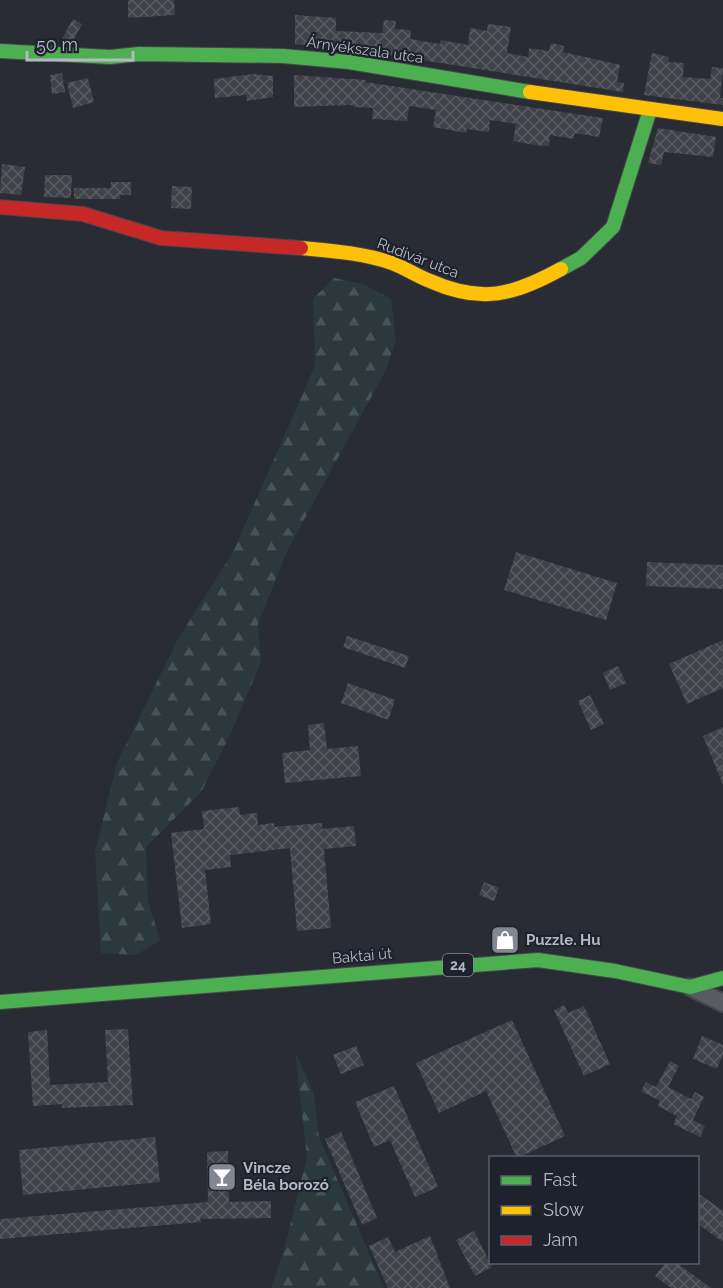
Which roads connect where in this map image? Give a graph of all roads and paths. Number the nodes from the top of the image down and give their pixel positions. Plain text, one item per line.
1 (0, 51) edge
2 (650, 110) junction
3 (723, 119) edge
4 (0, 207) edge
5 (723, 978) edge
6 (690, 987) junction
7 (0, 1002) edge
8 (723, 1003) edge

1 - 2 street, Árnyékszala utca
2 - 3 street, Árnyékszala utca
2 - 4 street, Rudivár utca
5 - 6 street, Baktai út / 24
6 - 7 street, Baktai út / 24
6 - 8 street

